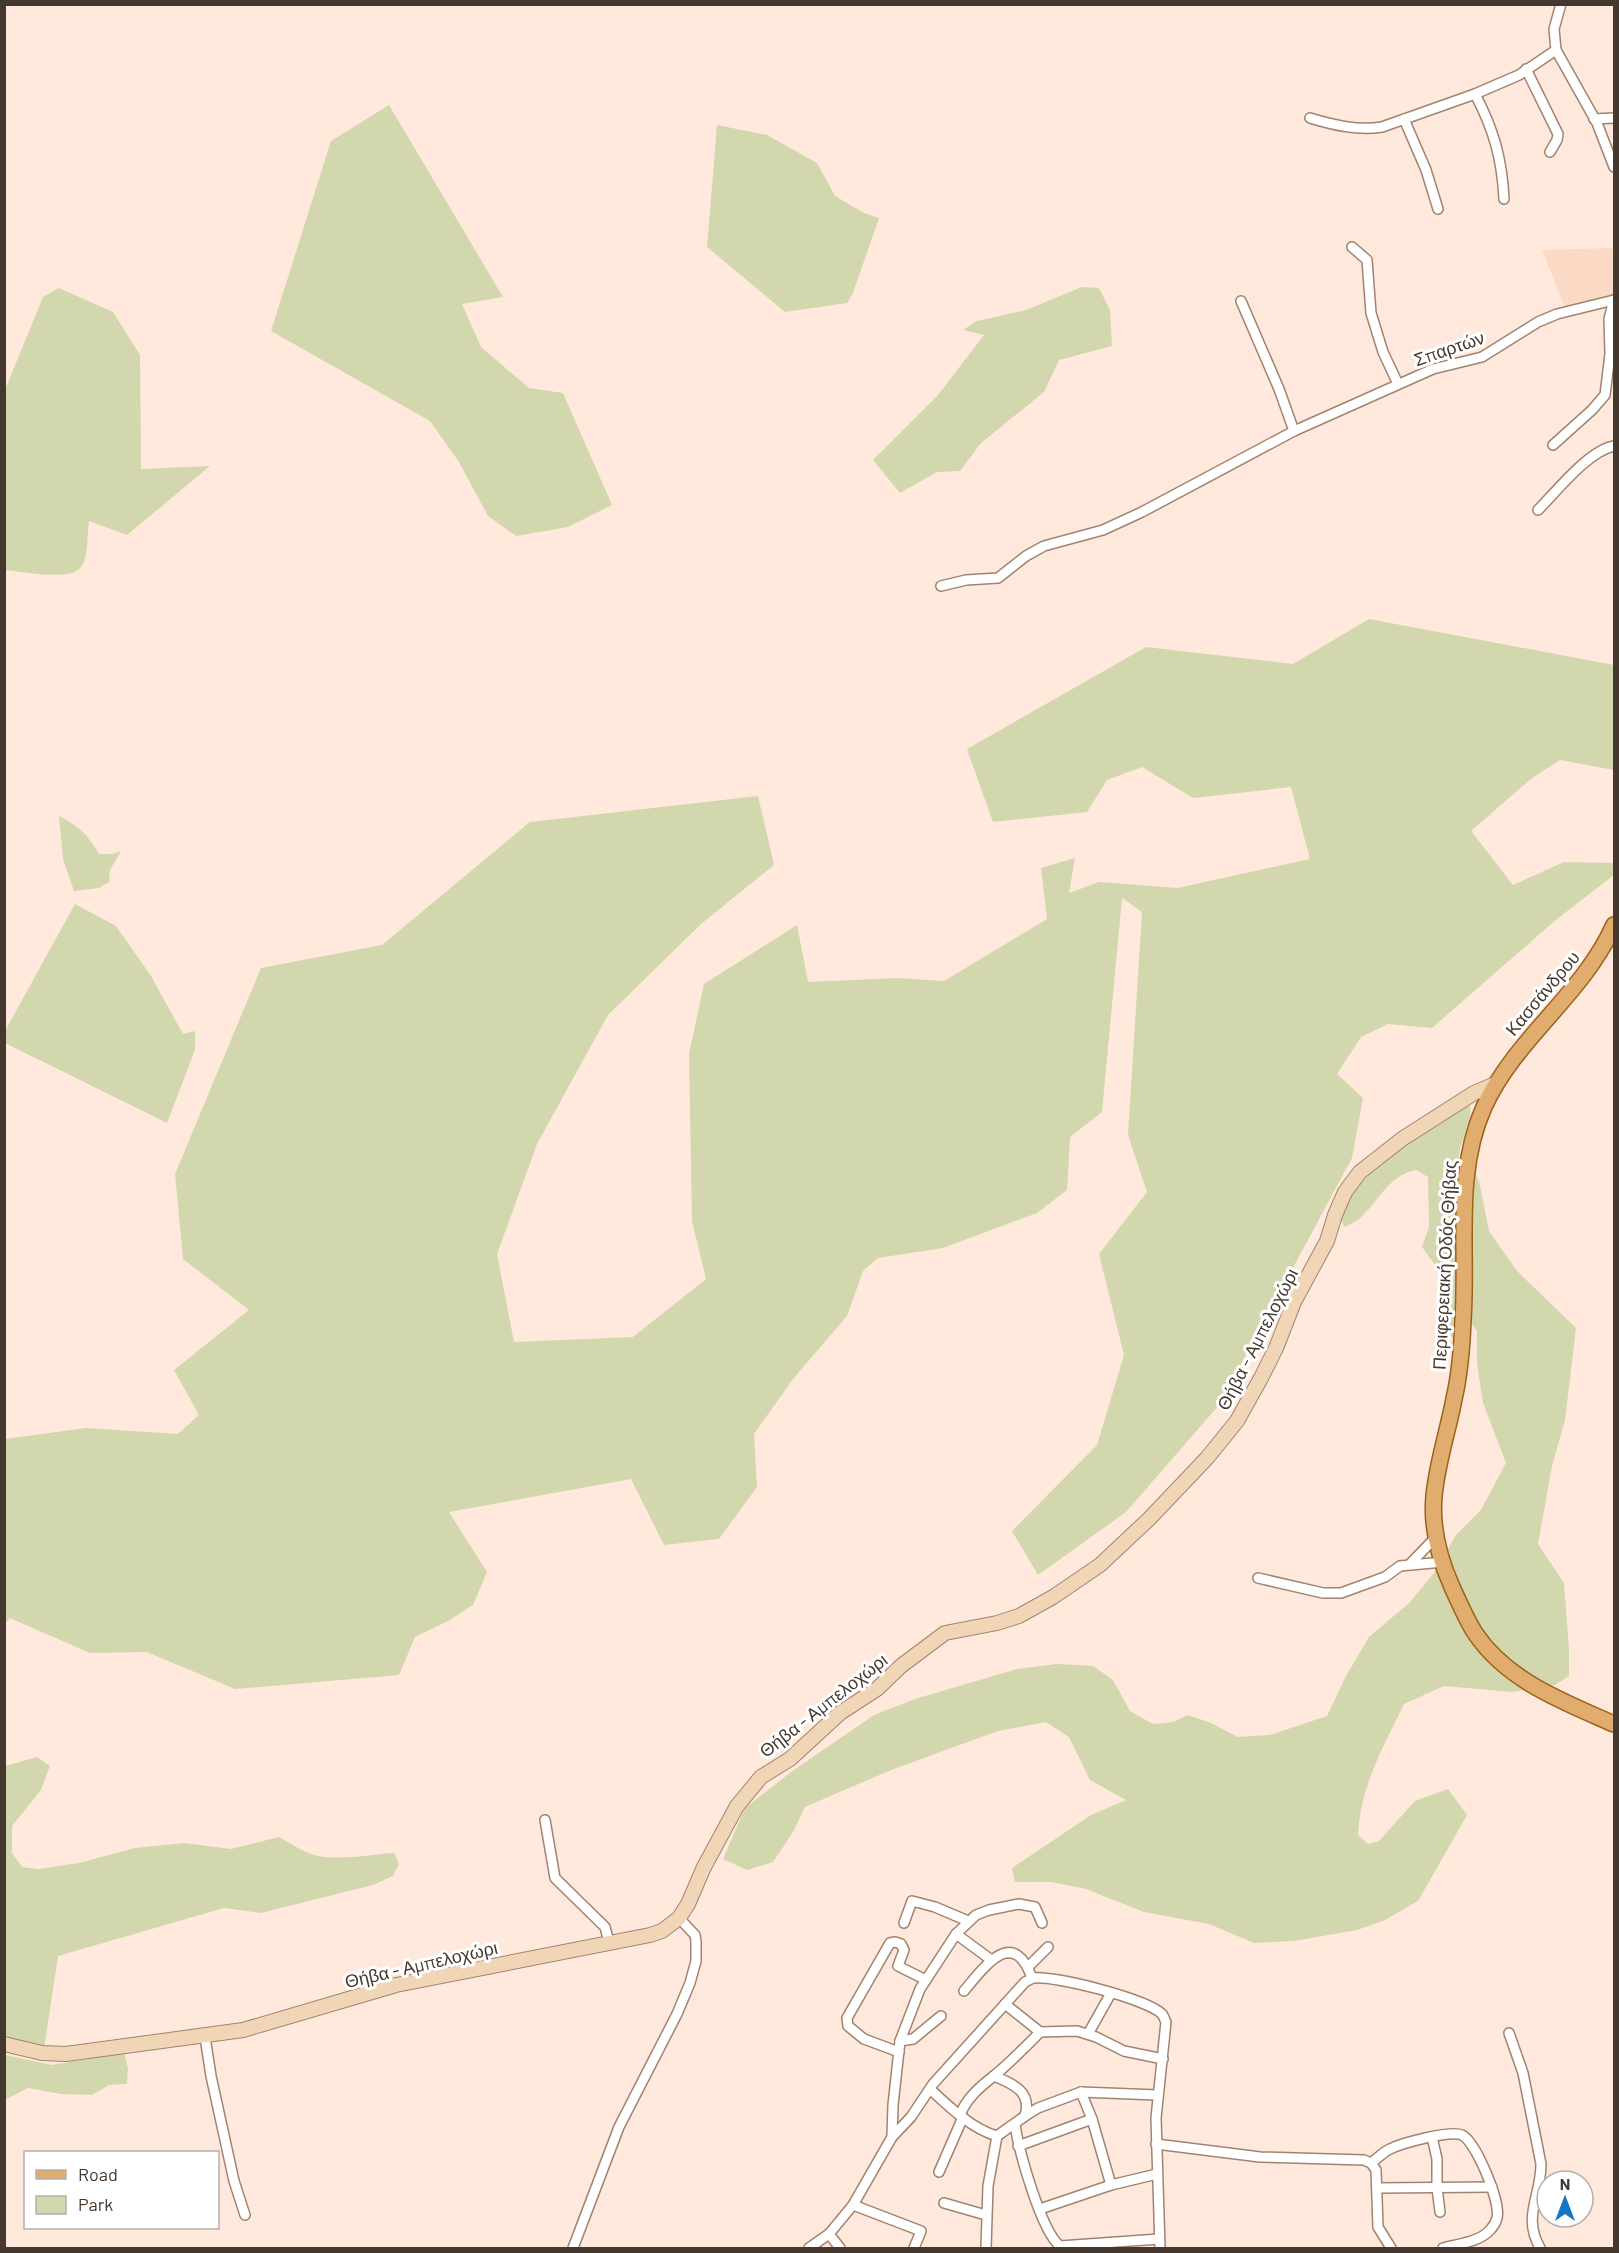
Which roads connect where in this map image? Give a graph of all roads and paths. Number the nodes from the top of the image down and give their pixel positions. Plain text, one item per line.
1 (1561, 4) edge
2 (1556, 50) junction
3 (1527, 69) junction
4 (1475, 94) junction
5 (1310, 118) dead end
6 (1614, 118) edge
7 (1404, 119) junction
8 (1594, 119) junction
9 (1550, 152) dead end
10 (1614, 167) edge
11 (1504, 199) dead end
12 (1438, 209) dead end
13 (1352, 247) dead end
14 (1614, 300) edge
15 (1240, 301) dead end
16 (1398, 384) junction
17 (1294, 431) junction
18 (1553, 445) dead end
19 (1614, 446) edge
20 (1538, 510) dead end
21 (941, 586) dead end
22 (1614, 925) edge
23 (1495, 1084) junction
24 (1435, 1538) junction
25 (1443, 1562) junction
26 (1410, 1564) junction
27 (1258, 1578) dead end
28 (1614, 1724) edge
29 (545, 1820) dead end
30 (679, 1918) junction
31 (968, 1921) junction
32 (904, 1923) dead end
33 (1042, 1923) dead end
34 (956, 1934) junction
35 (609, 1942) junction
36 (1048, 1947) dead end
37 (990, 1959) junction
38 (1028, 1967) junction
39 (1032, 1978) junction
40 (926, 1980) junction
41 (964, 1991) dead end
42 (1111, 1992) junction
43 (1005, 2004) junction
44 (941, 2016) dead end
45 (1040, 2032) junction
46 (1509, 2033) dead end
47 (1088, 2034) junction
48 (205, 2037) junction
49 (900, 2041) junction
50 (4, 2044) edge
51 (899, 2052) junction
52 (1163, 2060) junction
53 (994, 2076) junction
54 (930, 2089) junction
55 (1081, 2092) junction
56 (1157, 2095) junction
57 (962, 2116) junction
58 (1025, 2116) junction
59 (1092, 2120) junction
60 (1015, 2125) junction
61 (997, 2136) junction
62 (892, 2137) junction
63 (1432, 2137) junction
64 (1156, 2144) junction
65 (1018, 2146) junction
66 (1371, 2163) junction
67 (939, 2172) dead end
68 (1157, 2174) junction
69 (1111, 2185) junction
70 (1492, 2187) junction
71 (1377, 2188) junction
72 (1437, 2188) junction
73 (944, 2203) dead end
74 (853, 2205) junction
75 (1040, 2209) junction
76 (1440, 2212) dead end
77 (986, 2214) junction
78 (245, 2215) dead end
79 (829, 2234) junction
80 (1159, 2244) edge
81 (573, 2248) edge
82 (809, 2248) edge
83 (840, 2248) edge
84 (914, 2248) edge
85 (986, 2248) edge
86 (1391, 2248) edge
87 (1443, 2248) edge
88 (1540, 2248) edge

1 - 2 street
2 - 3 street
2 - 8 street
3 - 4 street
3 - 9 street
4 - 7 street
4 - 11 street
5 - 7 street
6 - 8 street
7 - 12 street
8 - 10 street
13 - 16 street
14 - 16 street, Σπαρτών
14 - 18 street
15 - 17 street
16 - 17 street, Σπαρτών
17 - 21 street, Σπαρτών
19 - 20 street
22 - 23 main road, Κασσάνδρου
23 - 24 main road, Περιφερειακή Οδός Θήβας
23 - 30 street, Θήβα - Αμπελοχώρι
24 - 25 main road, Περιφερειακή Οδός Θήβας
24 - 26 street
25 - 26 street
25 - 28 main road, Περιφερειακή Οδός Θήβας
26 - 27 street
29 - 35 street
30 - 35 street, Θήβα - Αμπελοχώρι
30 - 81 street
31 - 32 street
31 - 33 street
31 - 34 street
34 - 37 street
34 - 40 street
35 - 48 street, Θήβα - Αμπελοχώρι
36 - 38 street
37 - 38 street
37 - 41 street
38 - 39 street
39 - 42 street
39 - 43 street
40 - 49 street
40 - 51 street
42 - 47 street
42 - 52 street
43 - 45 street
43 - 54 street
44 - 49 street
45 - 47 street
45 - 53 street
46 - 88 street
47 - 52 street
48 - 50 street, Θήβα - Αμπελοχώρι
48 - 78 street
49 - 51 street
51 - 62 street
52 - 56 street
53 - 57 street
53 - 58 street
54 - 57 street
54 - 62 street
55 - 56 street
55 - 58 street
55 - 59 street
56 - 64 street
57 - 61 street
57 - 67 street
58 - 60 street
59 - 65 street
59 - 69 street
60 - 61 street
60 - 65 street
61 - 77 street
62 - 74 street
63 - 66 street
63 - 70 street
63 - 72 street
64 - 66 street
64 - 68 street
65 - 75 street
66 - 71 street
68 - 69 street
68 - 80 street
69 - 75 street
70 - 72 street
70 - 87 street
71 - 72 street
71 - 86 street
72 - 76 street
73 - 77 street
74 - 79 street
74 - 84 street
75 - 80 street
77 - 85 street
79 - 82 street
79 - 83 street

